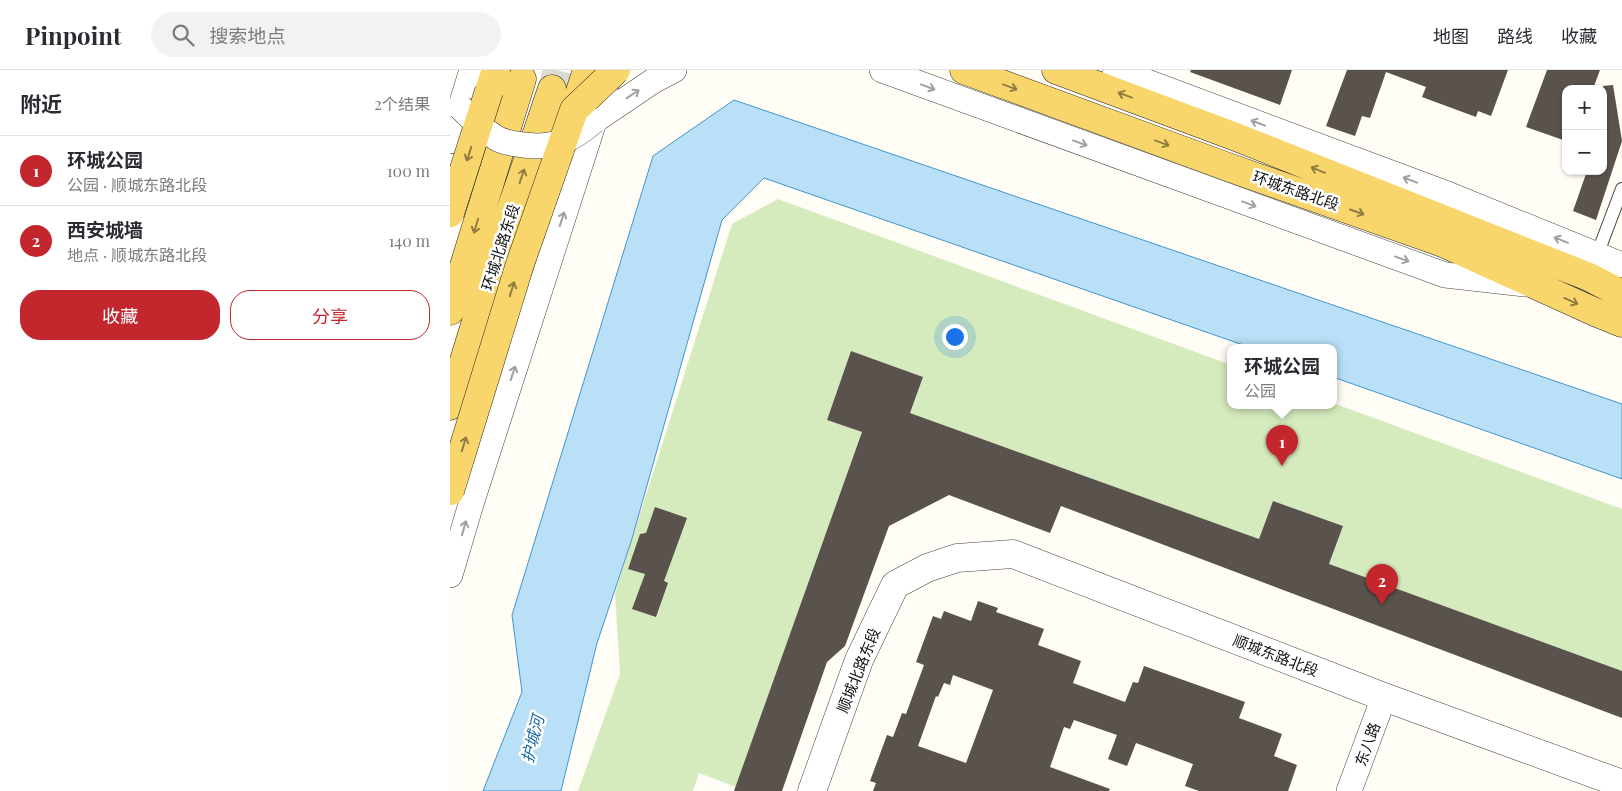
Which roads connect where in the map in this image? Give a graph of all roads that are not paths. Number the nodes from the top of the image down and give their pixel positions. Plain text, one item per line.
1 (472, 70) edge
2 (611, 70) edge
3 (616, 70) edge
4 (674, 70) edge
5 (882, 70) edge
6 (964, 70) edge
7 (1056, 70) edge
8 (1115, 70) edge
9 (490, 77) edge
10 (522, 79) dead end
11 (552, 89) tunnel mouth
12 (583, 91) edge
13 (460, 107) junction
14 (450, 141) edge
15 (1622, 189) edge
16 (1450, 195) junction
17 (450, 213) edge
18 (1525, 252) junction
19 (1597, 255) junction
20 (1622, 265) edge
21 (1535, 285) junction
22 (1622, 294) edge
23 (450, 311) edge
24 (1622, 323) edge
25 (450, 406) edge
26 (450, 491) edge
27 (927, 568) joint
28 (450, 575) edge
29 (1384, 697) junction
30 (1622, 784) edge
31 (812, 791) edge
32 (1349, 791) edge

1 - 13 street
2 - 12 street, bridge
3 - 12 main road, bridge
12 -> 4 street
5 -> 21 street
6 -> 21 main road, 环城东路北段
18 -> 7 main road, 环城东路北段
16 -> 8 street
9 -> 17 main road, bridge
10 -> 23 main road, 环城北路东段
25 -> 11 main road, 环城北路东段
12 - 13 street, bridge
26 -> 12 main road, bridge
28 -> 12 street
13 - 14 street
15 - 19 lane
16 - 18 street
19 -> 16 street
18 - 22 main road, 环城东路北段
19 - 20 street
21 -> 24 main road, 环城东路北段
27 - 29 street, 顺城东路北段
27 - 31 street, 顺城北路东段
29 - 30 street, 顺城东路北段
29 - 32 street, 东八路

